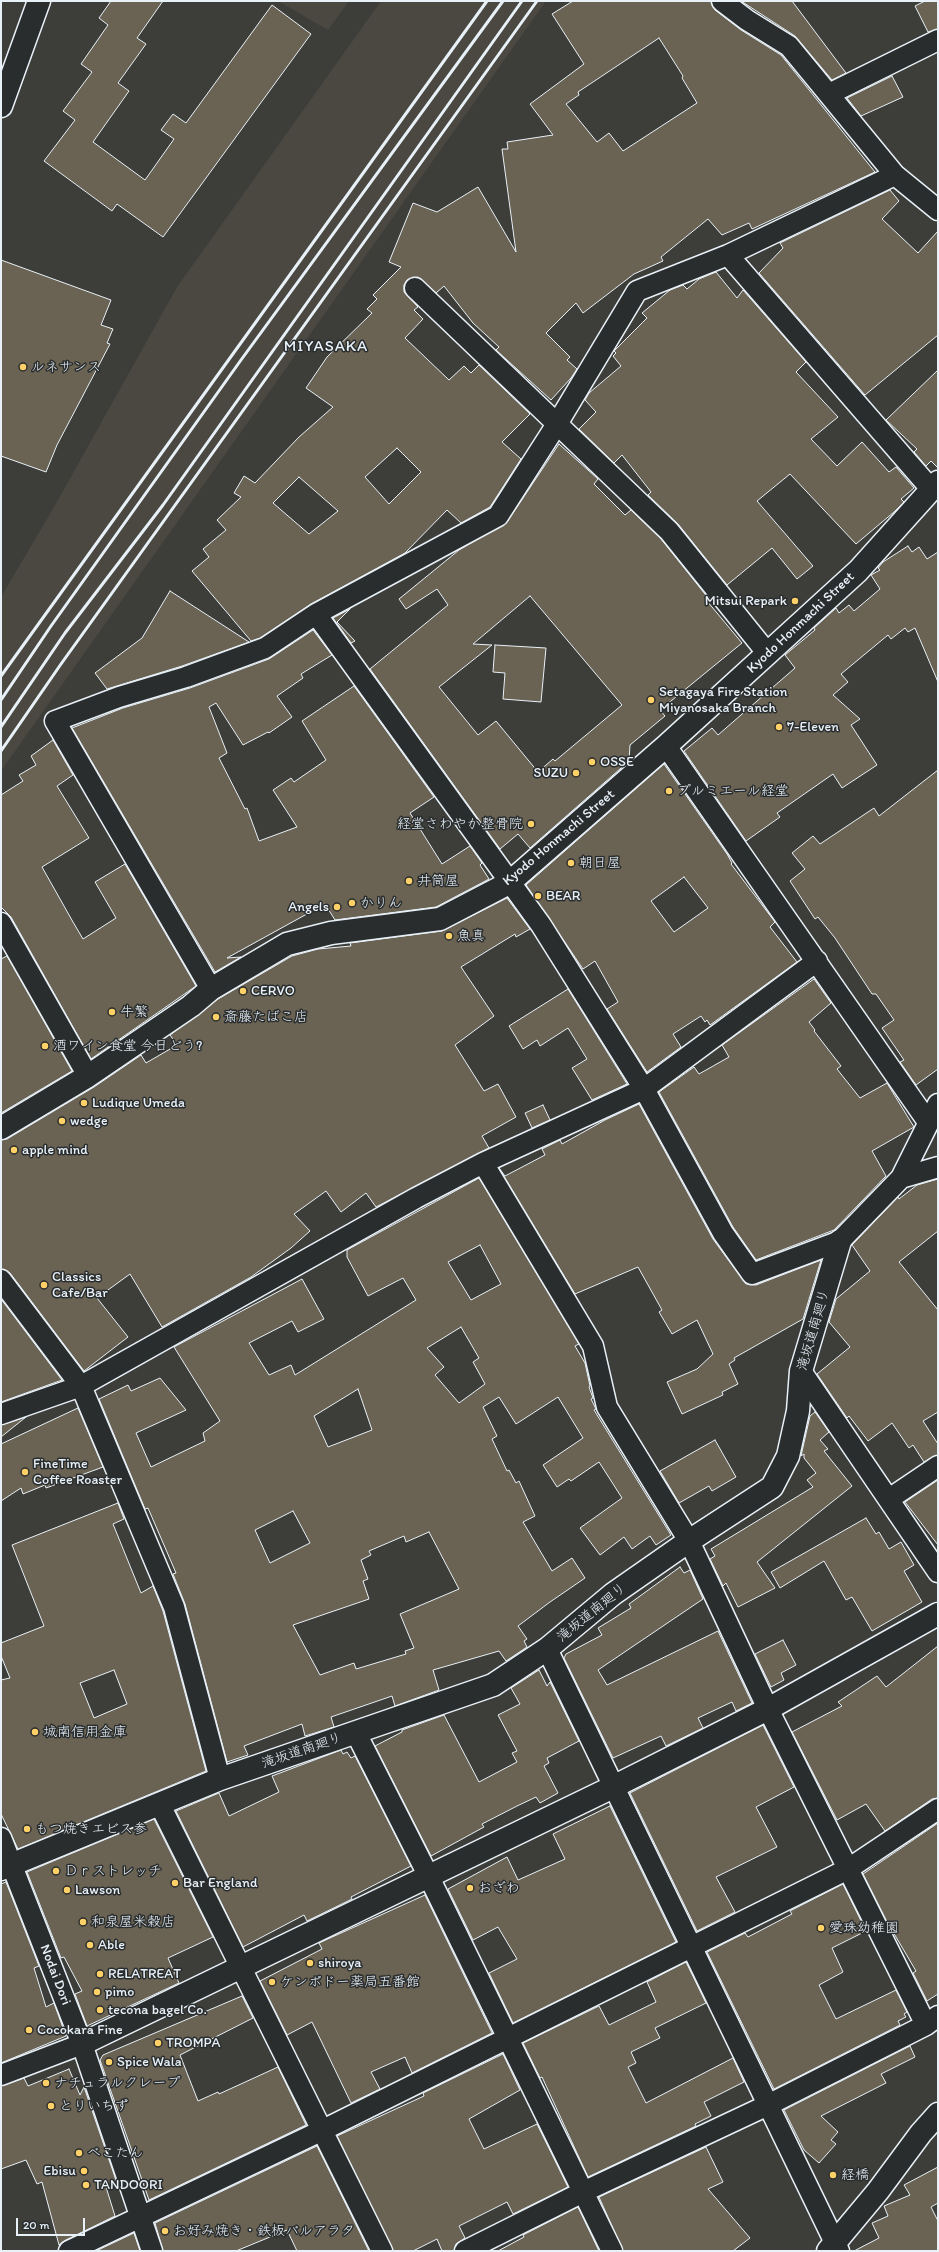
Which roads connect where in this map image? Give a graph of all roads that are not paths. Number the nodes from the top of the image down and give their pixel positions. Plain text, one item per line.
1 (39, 1) edge
2 (722, 1) edge
3 (938, 40) edge
4 (829, 94) junction
5 (1, 106) edge
6 (894, 175) junction
7 (938, 210) edge
8 (728, 255) junction
9 (415, 288) dead end
10 (557, 424) junction
11 (935, 485) edge
12 (316, 614) junction
13 (768, 654) junction
14 (666, 746) junction
15 (509, 883) junction
16 (1, 923) edge
17 (816, 961) junction
18 (211, 989) junction
19 (88, 1076) junction
20 (644, 1089) junction
21 (938, 1104) edge
22 (928, 1122) junction
23 (1, 1128) edge
24 (483, 1163) junction
25 (938, 1167) edge
26 (901, 1178) junction
27 (840, 1241) junction
28 (1, 1280) edge
29 (801, 1371) junction
30 (81, 1386) junction
31 (1, 1414) edge
32 (938, 1466) edge
33 (889, 1499) junction
34 (689, 1541) junction
35 (938, 1572) edge
36 (938, 1614) edge
37 (547, 1649) junction
38 (768, 1709) junction
39 (356, 1733) junction
40 (220, 1780) junction
41 (613, 1787) junction
42 (160, 1805) junction
43 (938, 1809) edge
44 (1, 1838) edge
45 (7, 1867) edge
46 (848, 1870) junction
47 (429, 1877) junction
48 (692, 1947) junction
49 (240, 1966) junction
50 (932, 2020) edge
51 (508, 2039) junction
52 (82, 2044) junction
53 (1, 2075) edge
54 (768, 2105) junction
55 (938, 2114) edge
56 (323, 2130) junction
57 (582, 2192) junction
58 (139, 2217) junction
59 (834, 2248) edge
60 (69, 2251) edge
61 (152, 2251) edge
62 (382, 2251) edge
63 (464, 2251) edge
64 (612, 2251) edge

1 - 5 street
2 - 4 street
3 - 4 street
4 - 6 street
6 - 7 street
6 - 8 street
8 - 10 street
8 - 11 street
9 - 10 street
10 - 12 street
10 - 13 street
11 - 13 street, Kyodo Honmachi Street
12 - 15 street
12 - 18 street
13 - 14 street, Kyodo Honmachi Street
14 - 15 street, Kyodo Honmachi Street
14 - 17 street
15 - 18 street, Kyodo Honmachi Street
15 - 20 street
16 - 19 street
17 - 20 street
17 - 22 street
18 - 19 street, Kyodo Honmachi Street
19 - 23 street, Kyodo Honmachi Street
20 - 24 street
20 - 27 street
21 - 22 street, 滝坂道南廻り
22 - 26 street, 滝坂道南廻り
24 - 30 street
24 - 34 street
25 - 26 street
26 - 27 street, 滝坂道南廻り
27 - 29 street, 滝坂道南廻り
28 - 30 street
29 - 33 street
29 - 34 street, 滝坂道南廻り
30 - 31 street
30 - 40 street
32 - 33 street
33 - 35 street
34 - 37 street, 滝坂道南廻り
34 - 38 street
36 - 38 street
37 - 39 street, 滝坂道南廻り
37 - 41 street
38 - 41 street
38 - 46 street
39 - 40 street, 滝坂道南廻り
39 - 47 street
40 - 42 street, 滝坂道南廻り
41 - 47 street
41 - 48 street
42 - 45 street, 滝坂道南廻り
42 - 49 street
43 - 46 street
44 - 45 street, Nodai Dori
45 - 52 street, Nodai Dori
46 - 48 street
46 - 50 street
47 - 49 street
47 - 51 street
48 - 51 street
48 - 54 street
49 - 52 street
49 - 56 street
50 - 54 street
51 - 56 street
51 - 57 street
52 - 53 street
52 - 58 street, Nodai Dori
54 - 57 street
54 - 59 street
55 - 59 street
56 - 58 street
56 - 62 street
57 - 63 street
57 - 64 street
58 - 60 street
58 - 61 street, Nodai Dori

